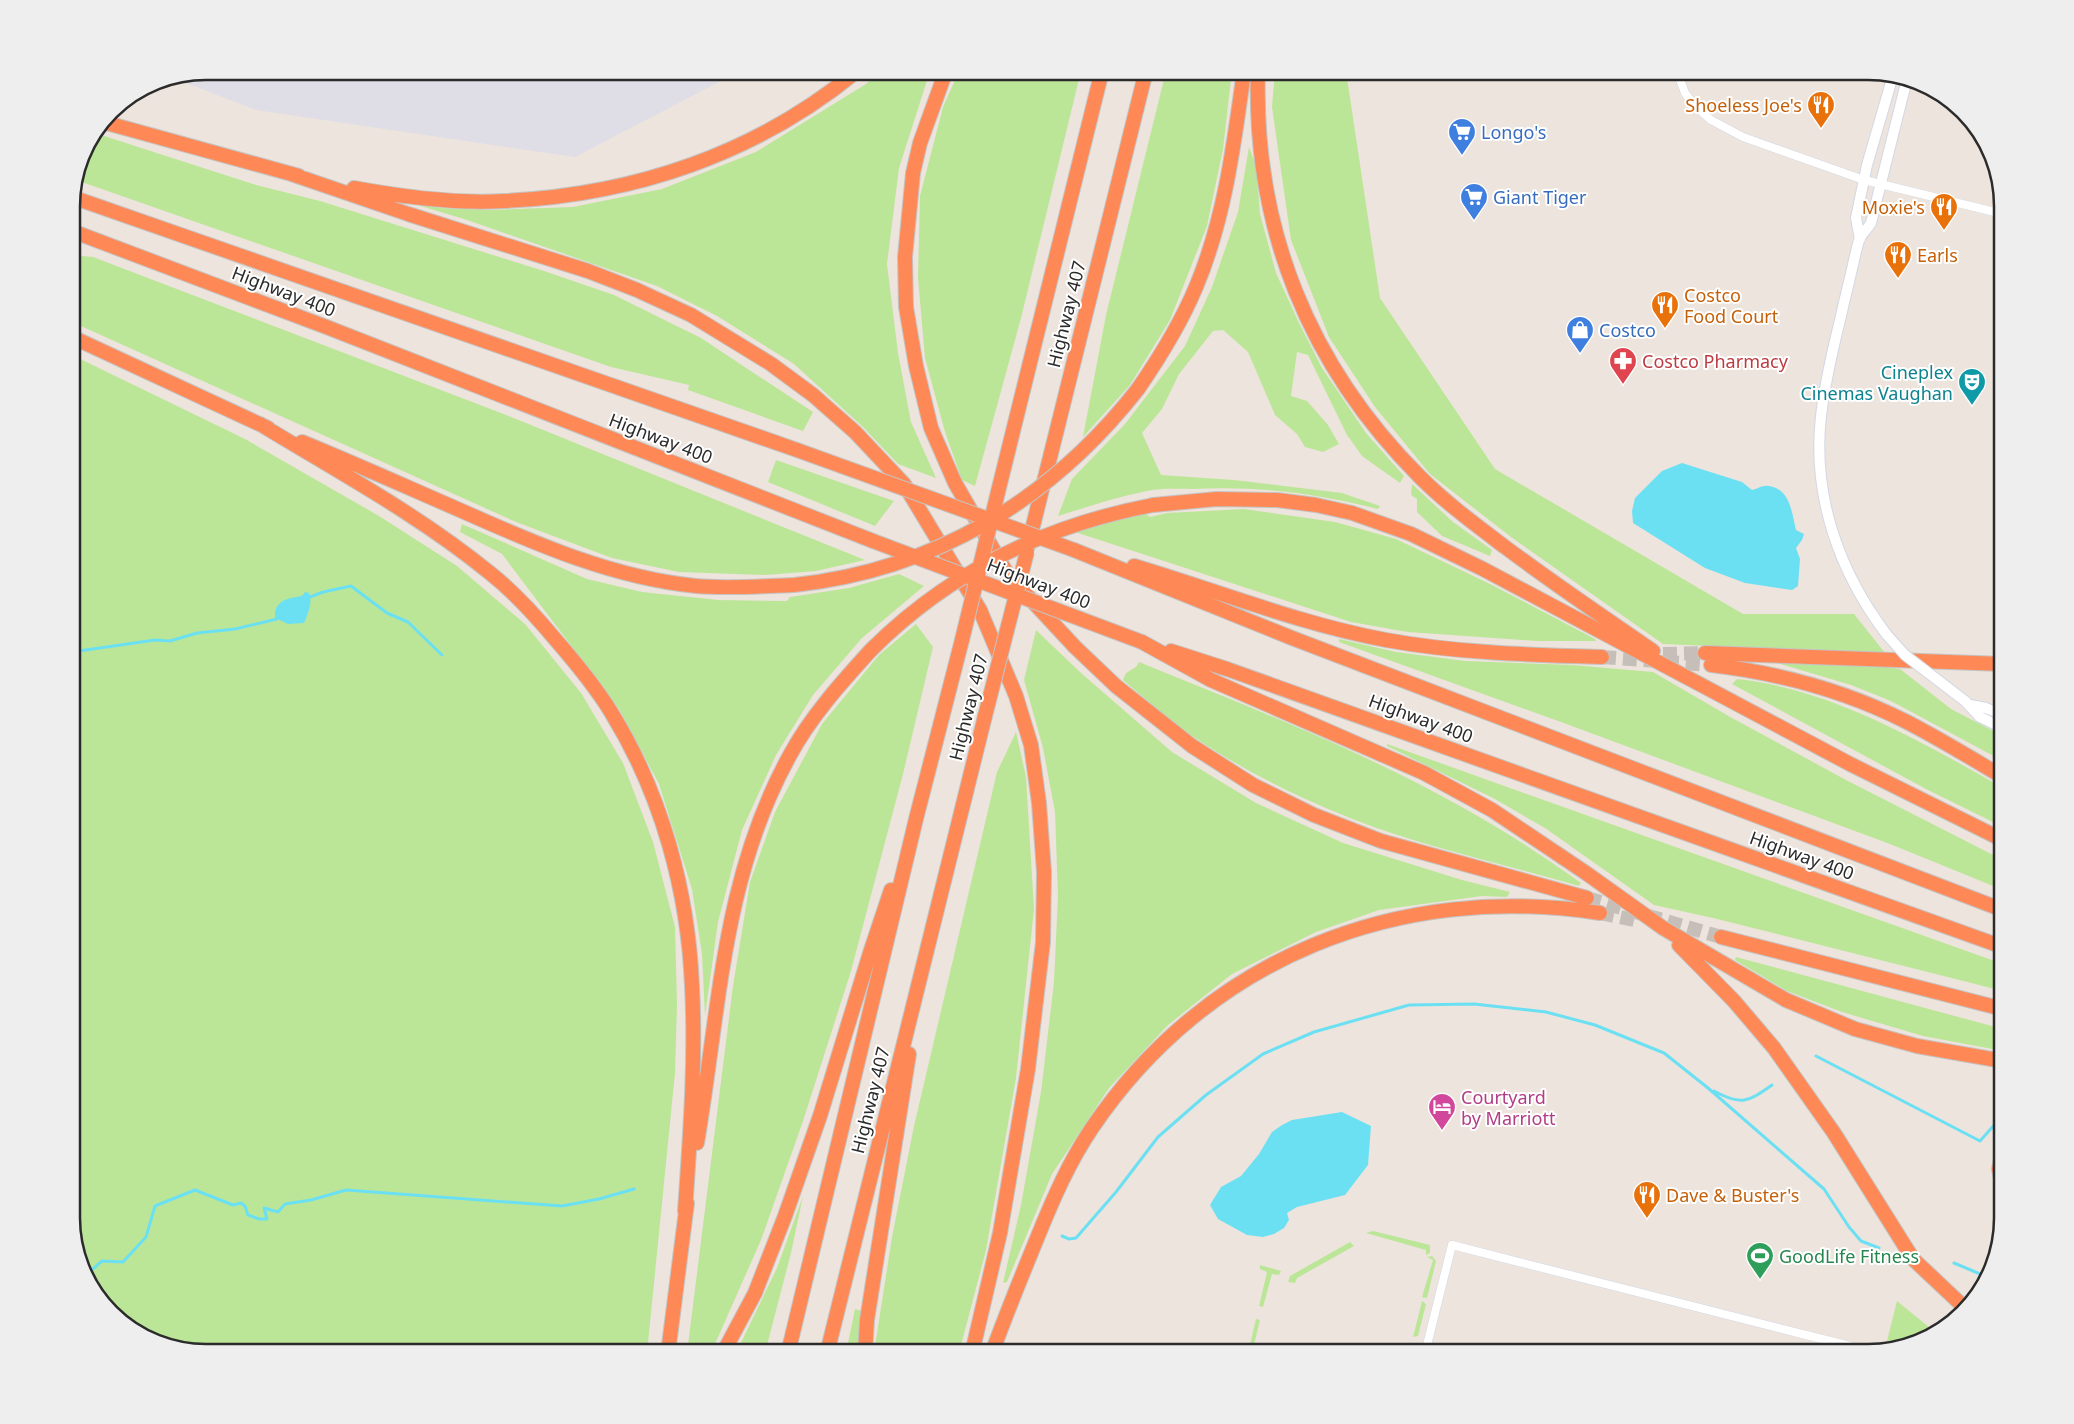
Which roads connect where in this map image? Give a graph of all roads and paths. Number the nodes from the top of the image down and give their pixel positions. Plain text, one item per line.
1 (844, 80) edge
2 (943, 80) edge
3 (1100, 80) edge
4 (1144, 80) edge
5 (1243, 80) edge
6 (1258, 80) edge
7 (1680, 80) edge
8 (1891, 82) edge
9 (1905, 86) edge
10 (111, 124) edge
11 (291, 174) junction
12 (1864, 180) junction
13 (1880, 185) junction
14 (80, 200) edge
15 (1994, 212) edge
16 (80, 234) edge
17 (1860, 239) junction
18 (80, 341) edge
19 (260, 424) junction
20 (1074, 550) junction
21 (1142, 642) junction
22 (1602, 657) tunnel mouth
23 (1994, 664) edge
24 (1703, 684) junction
25 (1968, 703) junction
26 (1994, 711) edge
27 (1994, 724) edge
28 (1994, 772) edge
29 (916, 818) junction
30 (1994, 836) edge
31 (1586, 898) tunnel mouth
32 (1994, 907) edge
33 (1600, 913) tunnel mouth
34 (1663, 928) junction
35 (1721, 937) tunnel mouth
36 (1994, 943) edge
37 (921, 972) junction
38 (1994, 1007) edge
39 (1994, 1060) edge
40 (685, 1211) junction
41 (1960, 1304) edge
42 (669, 1344) edge
43 (728, 1344) edge
44 (790, 1344) edge
45 (829, 1344) edge
46 (866, 1344) edge
47 (974, 1344) edge
48 (995, 1344) edge
49 (1427, 1344) edge
50 (1842, 1344) edge

1 - 11 highway
2 - 31 highway
3 - 29 highway, Highway 407, bridge
4 - 37 highway, Highway 407, bridge
5 - 19 highway, bridge
6 - 24 highway
7 - 12 street
8 - 12 street
9 - 13 street
10 - 11 highway
11 - 47 highway
12 - 13 street
12 - 17 street
13 - 15 street
13 - 17 street
14 - 20 highway, Highway 400, bridge
16 - 21 highway, Highway 400, bridge
17 - 25 street, bridge
18 - 19 highway
19 - 40 highway
20 - 22 highway
20 - 32 highway, Highway 400
21 - 34 highway
21 - 36 highway, Highway 400
23 - 28 highway
24 - 30 highway
24 - 40 highway, bridge
25 - 26 street
25 - 27 street
29 - 43 highway
29 - 44 highway, Highway 407
33 - 48 highway
34 - 39 highway
34 - 41 highway
35 - 38 highway
37 - 45 highway, Highway 407
37 - 46 highway
40 - 42 highway
49 - 50 street

